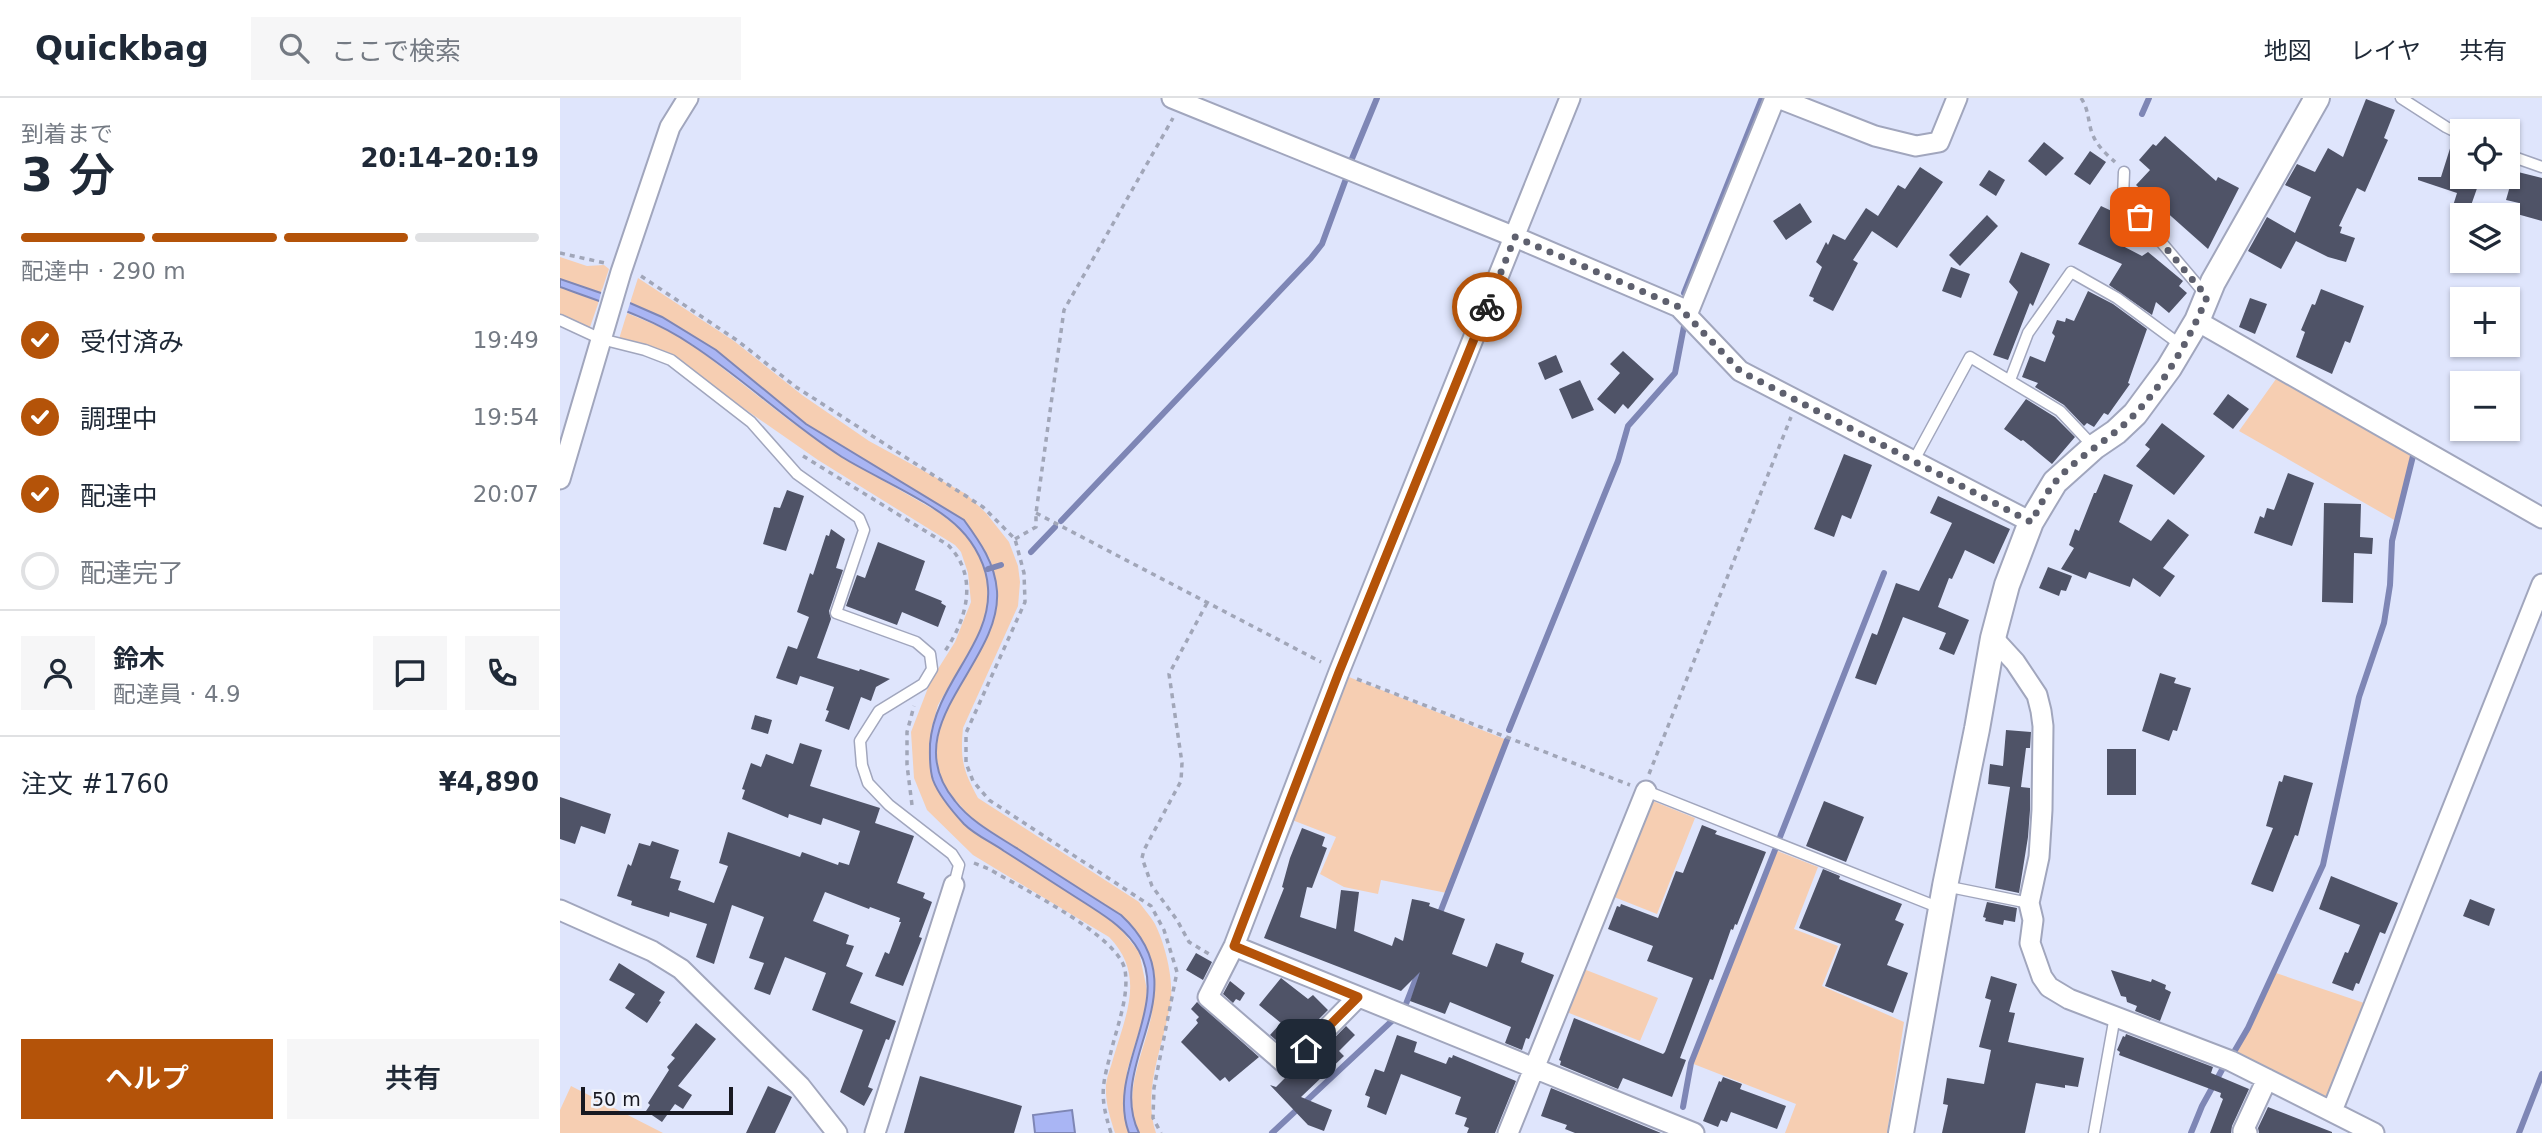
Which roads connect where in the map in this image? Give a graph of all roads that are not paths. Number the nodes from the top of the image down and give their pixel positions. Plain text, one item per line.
1 (688, 98) edge
2 (1570, 98) edge
3 (1777, 98) edge
4 (1957, 98) edge
5 (2317, 98) edge
6 (2401, 98) edge
7 (1177, 100) edge
8 (2450, 129) edge
9 (2520, 159) edge
10 (2542, 167) edge
11 (2124, 172) road end
12 (1515, 237) junction
13 (2207, 297) junction
14 (1687, 315) junction
15 (560, 320) edge
16 (2197, 321) junction
17 (602, 337) junction
18 (2182, 346) junction
19 (2010, 380) junction
20 (2094, 447) junction
21 (1913, 462) junction
22 (560, 479) edge
23 (2542, 518) edge
24 (2031, 522) junction
25 (2542, 584) edge
26 (1993, 638) junction
27 (1646, 792) joint
28 (954, 886) joint
29 (1943, 897) junction
30 (2029, 903) junction
31 (560, 910) edge
32 (1234, 946) junction
33 (1358, 997) junction
34 (2115, 1016) junction
35 (1535, 1068) junction
36 (2267, 1079) junction
37 (2332, 1111) junction
38 (1674, 1129) edge
39 (837, 1133) edge
40 (875, 1133) edge
41 (1508, 1133) edge
42 (1694, 1133) edge
43 (1901, 1133) edge
44 (2094, 1133) edge
45 (2247, 1133) edge
46 (2374, 1133) edge

1 - 17 street
2 - 12 street
3 - 4 street
3 - 14 street
5 - 13 street
6 - 8 lane
7 - 12 street
9 - 10 lane
11 - 13 lane
12 - 14 street
12 - 32 street
13 - 16 street
14 - 21 street
15 - 17 lane
16 - 18 street
16 - 23 street
17 - 22 street
17 - 28 lane
18 - 19 lane
18 - 20 street
19 - 20 lane
19 - 21 lane
20 - 24 street
21 - 24 street
24 - 26 street
25 - 37 street
26 - 29 street
26 - 30 street
27 - 29 lane
27 - 35 street
28 - 40 street
29 - 30 lane
29 - 43 street
30 - 34 street
31 - 39 street
32 - 33 street
32 - 33 street
33 - 35 street
34 - 36 street
34 - 44 lane
35 - 38 street
35 - 41 street
36 - 37 street
36 - 45 street
37 - 46 street
38 - 42 street

